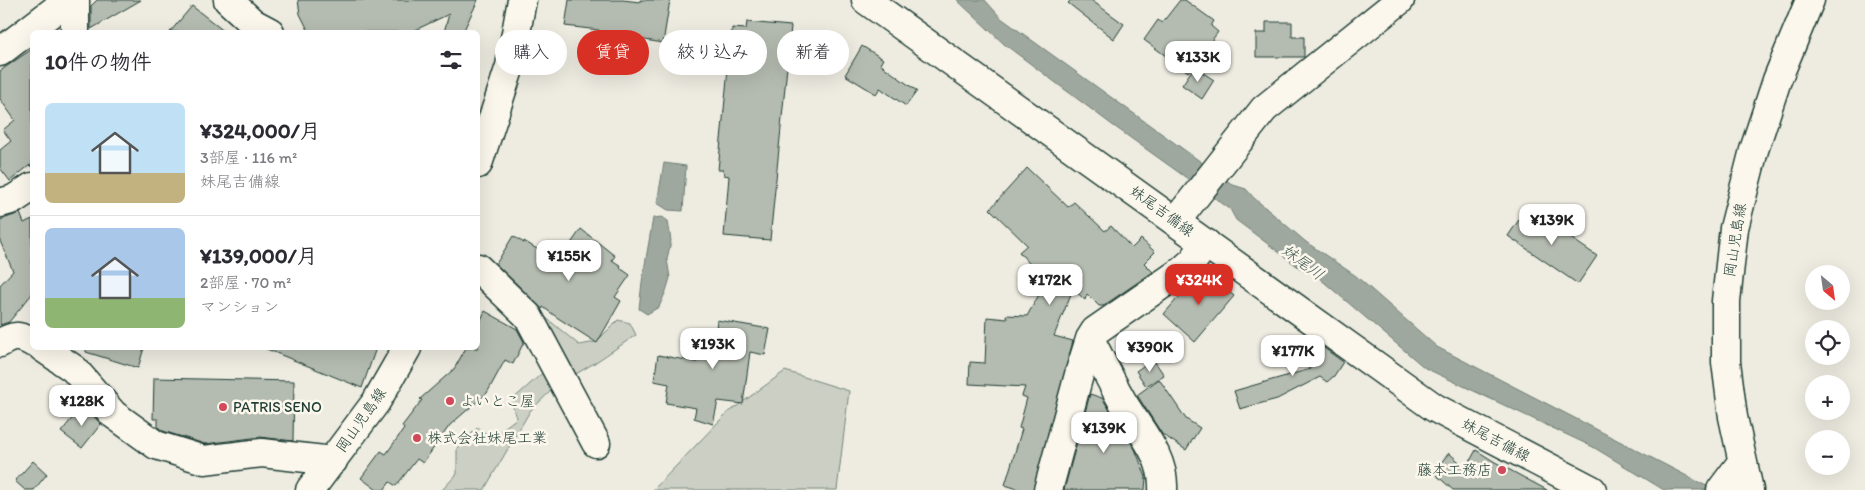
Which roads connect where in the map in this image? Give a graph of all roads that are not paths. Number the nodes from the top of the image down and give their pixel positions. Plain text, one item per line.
1 (68, 0) edge
2 (75, 0) edge
3 (228, 0) edge
4 (522, 0) edge
5 (866, 0) edge
6 (1400, 0) edge
7 (1810, 0) edge
8 (75, 30) edge
9 (267, 30) edge
10 (0, 52) edge
11 (483, 129) edge
12 (480, 150) edge
13 (30, 187) edge
14 (0, 203) edge
15 (1183, 212) junction
16 (1206, 242) junction
17 (480, 270) edge
18 (1090, 338) junction
19 (30, 341) edge
20 (0, 343) edge
21 (46, 350) edge
22 (406, 350) edge
23 (596, 443) dead end
24 (332, 461) junction
25 (1742, 462) junction
26 (310, 490) edge
27 (1048, 490) edge
28 (1163, 490) edge
29 (1592, 490) edge
30 (1721, 490) edge
31 (1749, 490) edge

1 - 10 main road
2 - 8 main road
3 - 9 main road
4 - 11 main road
5 - 15 main road, 妹尾吉備線
6 - 15 main road
7 - 25 main road, 岡山児島線
11 - 12 main road
13 - 14 main road
15 - 16 main road, 妹尾吉備線
16 - 18 main road
16 - 29 main road, 妹尾吉備線
17 - 23 main road
18 - 27 main road
18 - 28 main road
19 - 20 main road
21 - 24 main road
22 - 24 main road, 岡山児島線
24 - 26 main road, 岡山児島線
25 - 30 main road
25 - 31 main road, 岡山児島線

